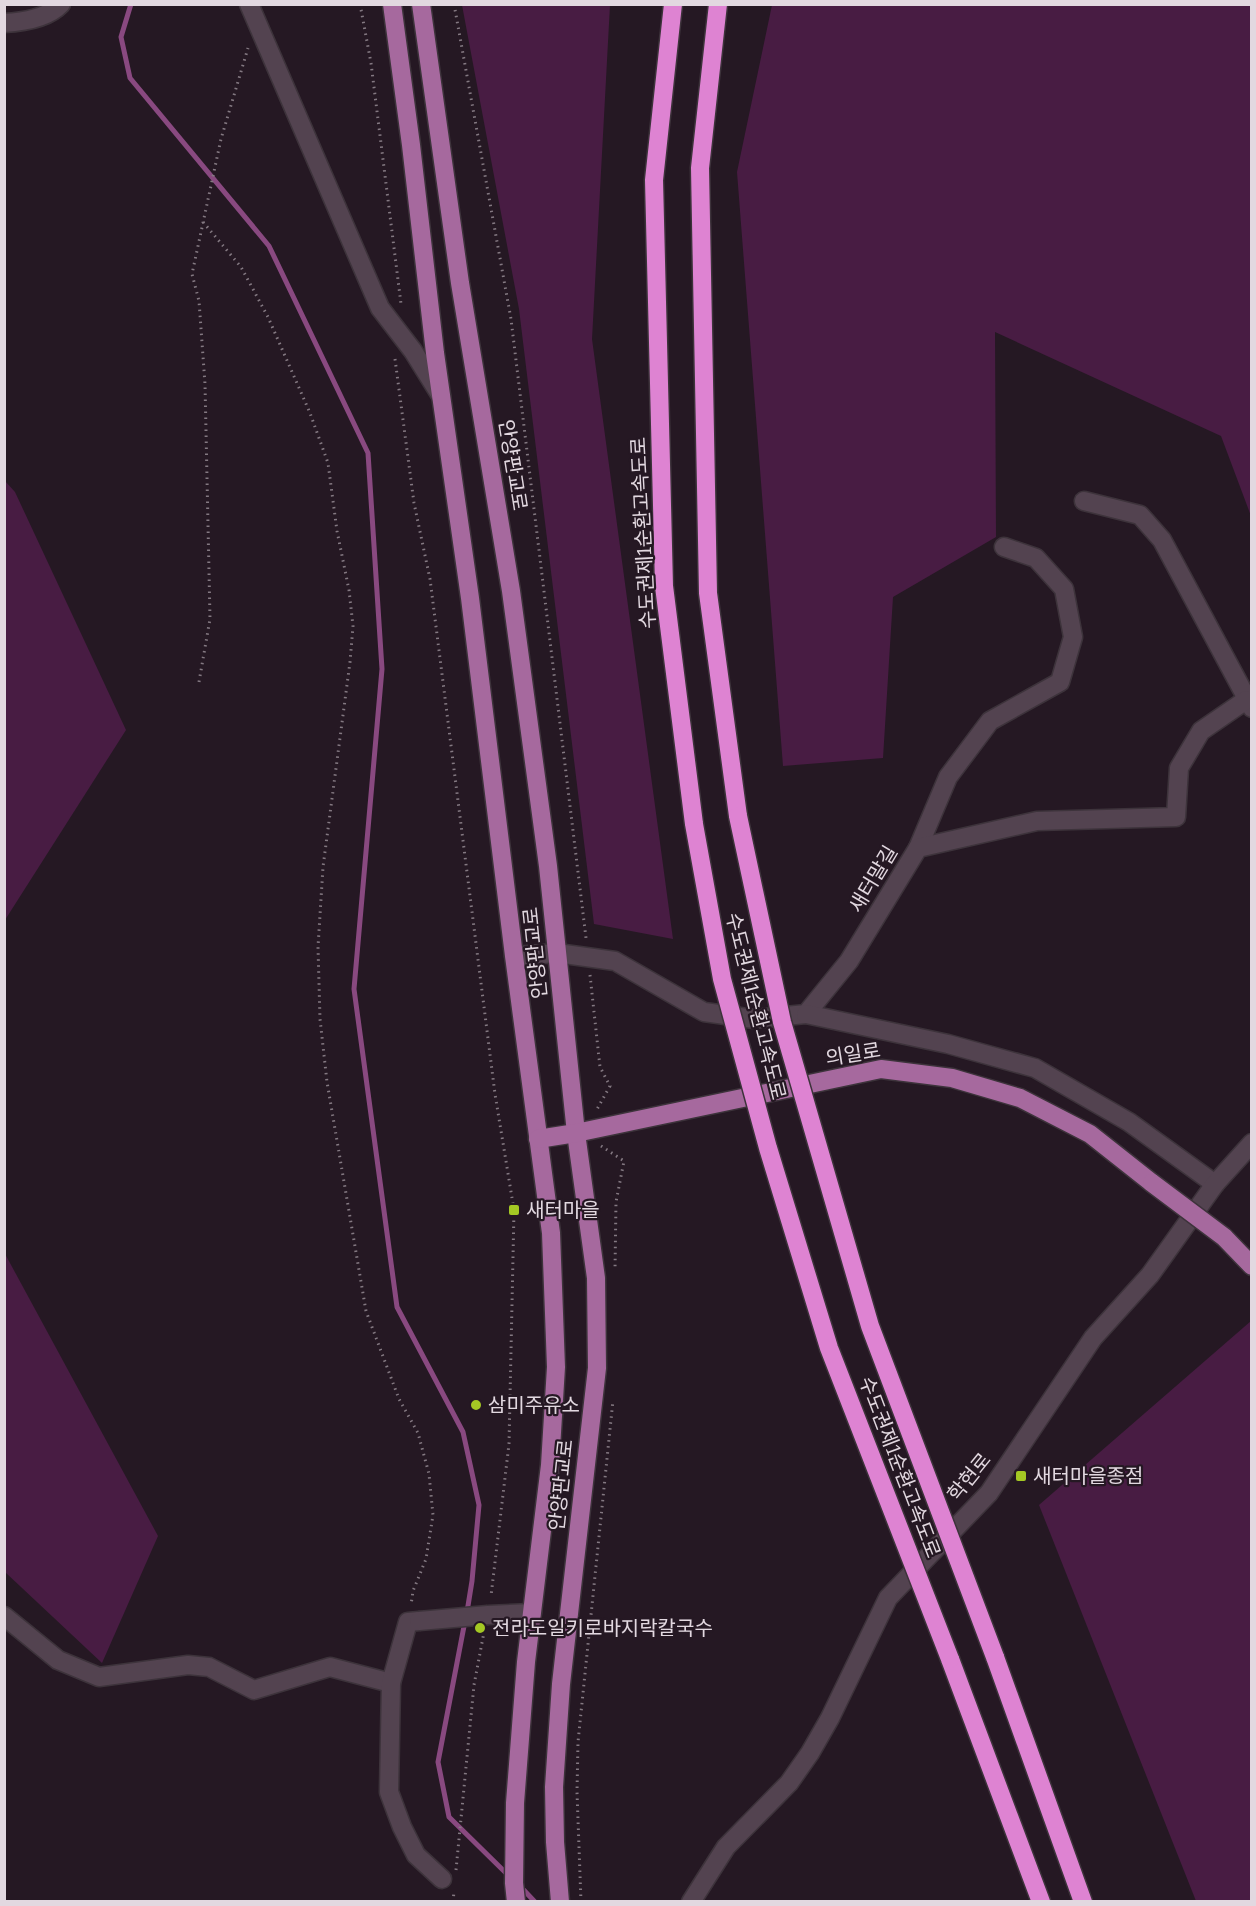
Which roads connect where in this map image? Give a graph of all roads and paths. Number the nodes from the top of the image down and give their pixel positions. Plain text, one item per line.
1 (61, 4) edge
2 (249, 4) edge
3 (360, 4) edge
4 (392, 4) edge
5 (421, 4) edge
6 (673, 4) edge
7 (718, 4) edge
8 (4, 23) edge
9 (257, 23) junction
10 (203, 222) junction
11 (398, 331) junction
12 (441, 396) junction
13 (1084, 501) dead end
14 (1004, 547) dead end
15 (199, 682) dead end
16 (1249, 704) edge
17 (918, 848) junction
18 (557, 952) junction
19 (514, 956) junction
20 (806, 1014) junction
21 (576, 1133) junction
22 (538, 1139) junction
23 (1251, 1143) edge
24 (1215, 1184) junction
25 (1224, 1237) junction
26 (1251, 1255) edge
27 (1251, 1266) edge
28 (532, 1613) junction
29 (488, 1615) junction
30 (4, 1616) edge
31 (413, 1621) junction
32 (391, 1683) junction
33 (577, 1792) dead end
34 (451, 1883) junction
35 (453, 1902) edge
36 (516, 1902) edge
37 (560, 1902) edge
38 (581, 1902) edge
39 (691, 1902) edge
40 (1041, 1902) edge
41 (1083, 1902) edge

1 - 8 street
2 - 9 street
3 - 11 path
4 - 12 main road, 안양판교로
5 - 18 main road, 안양판교로
6 - 40 highway, 수도권제1순환고속도로, bridge
7 - 41 highway, 수도권제1순환고속도로, bridge
9 - 10 path
9 - 11 street
10 - 15 path
10 - 31 path
11 - 12 street
11 - 29 path
12 - 19 main road, 안양판교로
13 - 16 street, 새터말길
14 - 17 street
16 - 17 street, 새터말길
17 - 20 street, 새터말길
18 - 19 street
18 - 20 street
18 - 21 main road, 안양판교로
19 - 22 main road, 안양판교로
20 - 24 street
21 - 22 main road, 의일로
21 - 25 main road, 의일로, bridge
21 - 37 main road, 안양판교로
22 - 28 main road, 안양판교로
23 - 24 street, 학현로
24 - 39 street, 학현로
25 - 26 main road
25 - 27 main road
28 - 29 street
28 - 36 main road, 안양판교로
29 - 31 street, bridge
29 - 34 path
30 - 32 street
31 - 32 street
32 - 34 street
33 - 38 path
34 - 35 path

